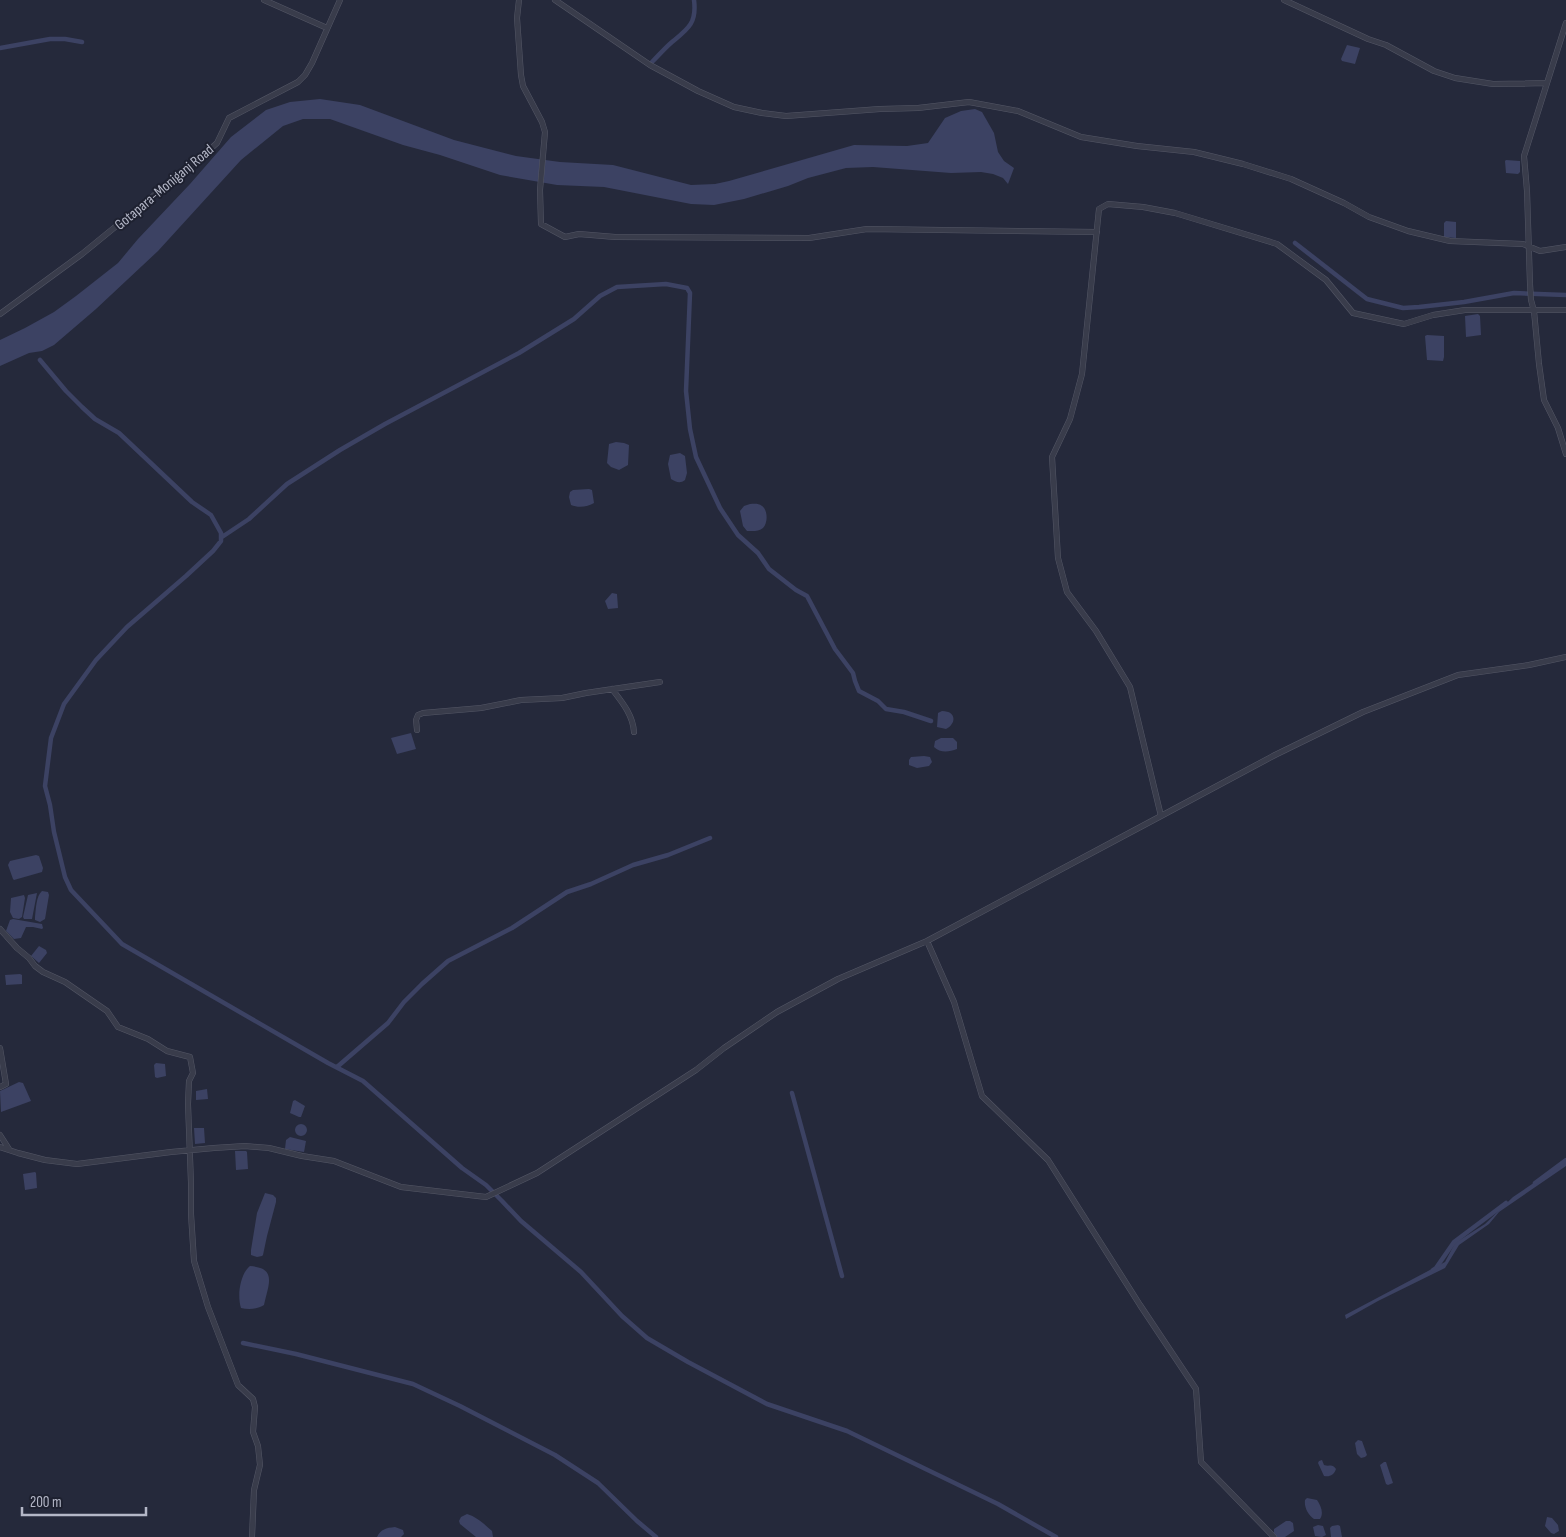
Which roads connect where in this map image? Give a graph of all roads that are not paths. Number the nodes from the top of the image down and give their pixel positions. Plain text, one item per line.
1 (264, 0) edge
2 (340, 0) edge
3 (519, 0) edge
4 (555, 0) edge
5 (1284, 0) edge
6 (1566, 23) edge
7 (327, 28) junction
8 (1547, 83) junction
9 (1097, 232) junction
10 (1529, 246) junction
11 (1566, 247) edge
12 (1566, 310) edge
13 (1534, 311) junction
14 (0, 314) edge
15 (1566, 454) edge
16 (1566, 657) edge
17 (660, 682) dead end
18 (612, 689) junction
19 (417, 730) dead end
20 (634, 732) dead end
21 (1161, 816) junction
22 (0, 929) edge
23 (927, 941) junction
24 (0, 1048) edge
25 (0, 1087) edge
26 (0, 1135) edge
27 (0, 1147) edge
28 (190, 1150) junction
29 (10, 1151) junction
30 (252, 1537) edge
31 (1274, 1537) edge

1 - 7 street
2 - 7 street, Gotapara-Moniganj Road
3 - 9 street
4 - 10 street
5 - 8 street
6 - 8 street
7 - 14 street, Gotapara-Moniganj Road
8 - 10 street
9 - 13 street
9 - 21 street
10 - 11 street
10 - 13 street
12 - 13 street
13 - 15 street
16 - 21 street
17 - 18 street
18 - 19 street
18 - 20 street
21 - 23 street
22 - 28 street
23 - 28 street
23 - 31 street
24 - 25 street
26 - 29 street
27 - 29 street
28 - 29 street
28 - 30 street

